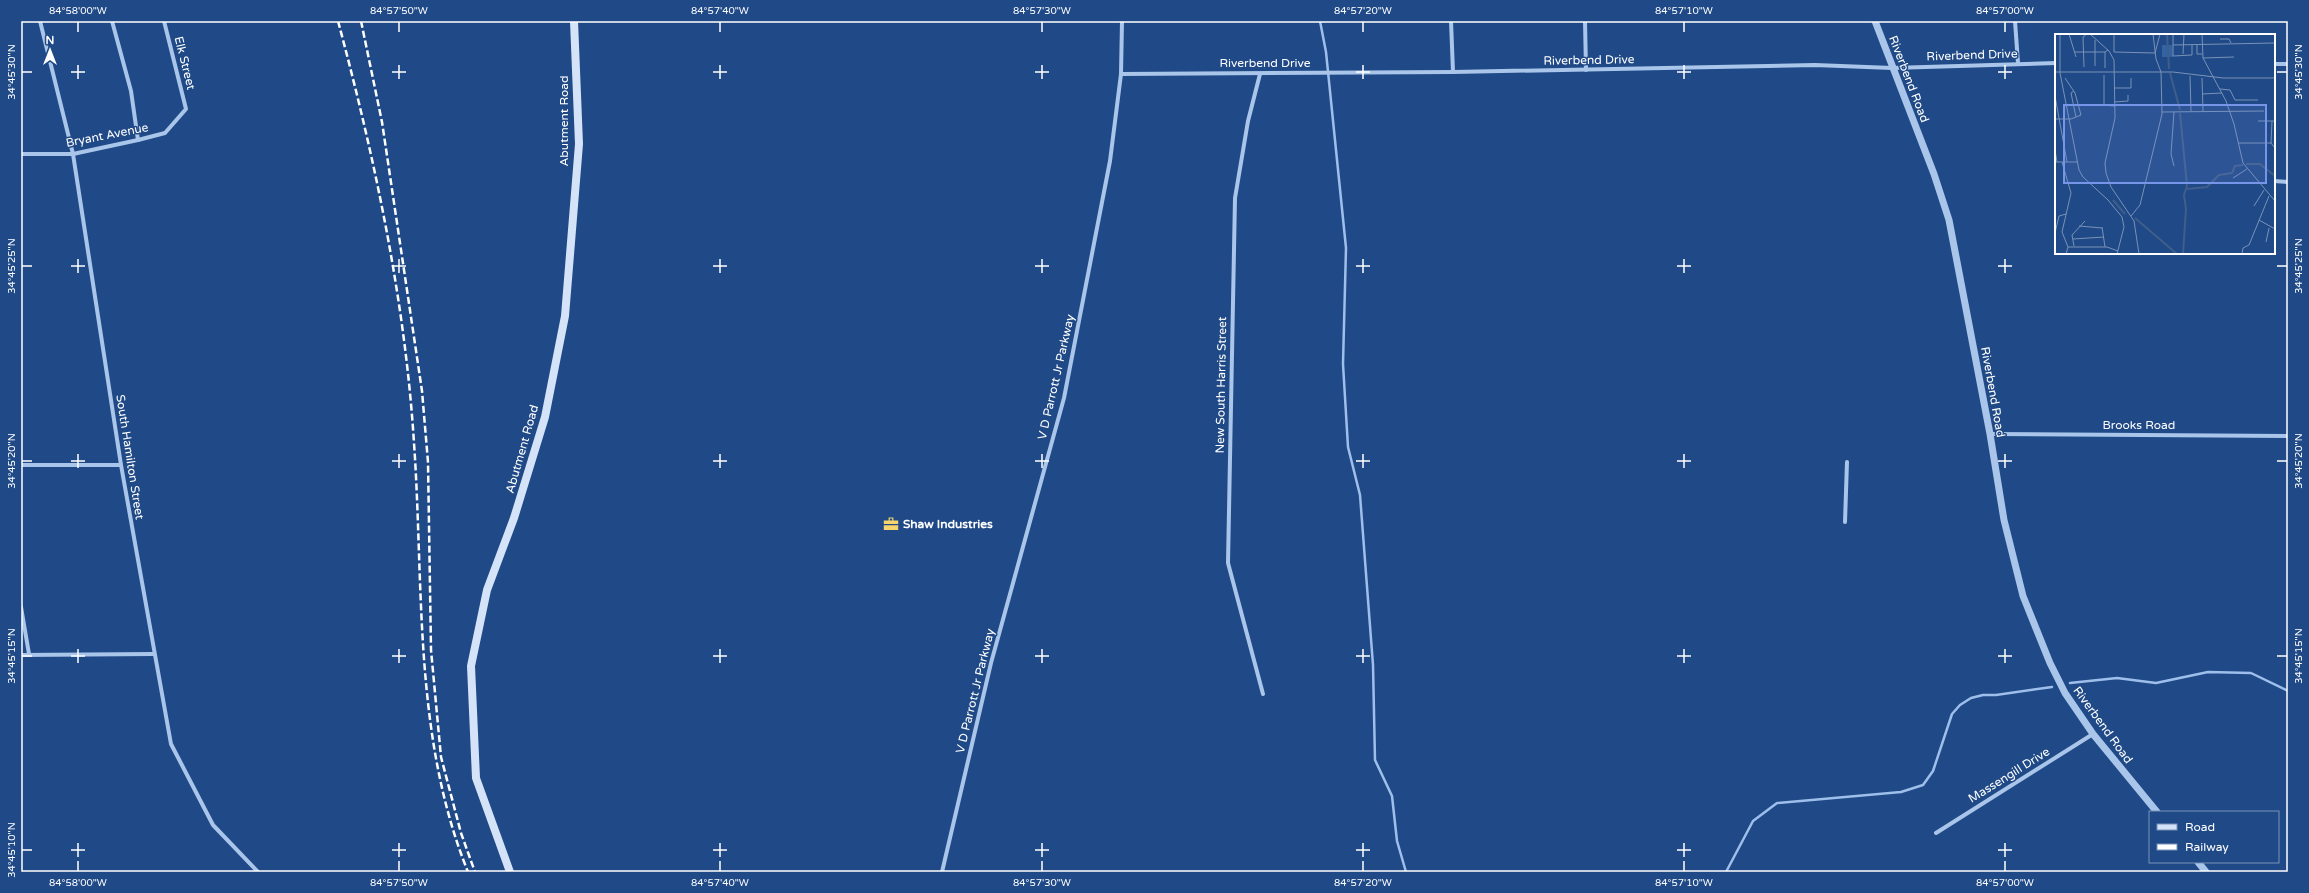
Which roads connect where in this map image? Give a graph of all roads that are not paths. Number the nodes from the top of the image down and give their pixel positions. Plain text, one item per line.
1 (40, 21) edge
2 (112, 21) edge
3 (164, 21) edge
4 (574, 21) edge
5 (1122, 21) edge
6 (1451, 21) edge
7 (1586, 21) edge
8 (1875, 21) edge
9 (2016, 21) edge
10 (2018, 63) junction
11 (2055, 63) edge
12 (2275, 64) edge
13 (2288, 64) edge
14 (1892, 68) junction
15 (1586, 70) junction
16 (1452, 72) junction
17 (1121, 74) junction
18 (1260, 74) junction
19 (186, 109) joint
20 (138, 140) junction
21 (21, 154) edge
22 (73, 154) junction
23 (2275, 181) edge
24 (2288, 182) edge
25 (1990, 434) junction
26 (2288, 436) edge
27 (1847, 462) dead end
28 (21, 465) edge
29 (121, 465) junction
30 (1845, 522) dead end
31 (21, 607) edge
32 (29, 654) junction
33 (154, 654) junction
34 (21, 655) edge
35 (1263, 694) dead end
36 (2093, 734) junction
37 (2156, 811) edge
38 (1936, 833) dead end
39 (2199, 863) edge
40 (258, 872) edge
41 (510, 872) edge
42 (942, 872) edge
43 (2206, 872) edge

1 - 22 street, South Hamilton Street
2 - 20 street
3 - 19 street, Elk Street
4 - 41 main road, Abutment Road
5 - 17 street, V D Parrott Jr Parkway
6 - 16 street
7 - 15 street
8 - 14 street, Riverbend Road
9 - 10 street
10 - 11 street, Riverbend Drive
10 - 14 street, Riverbend Drive
12 - 13 street
14 - 15 street, Riverbend Drive
14 - 25 street, Riverbend Road
15 - 16 street, Riverbend Drive
16 - 18 street, Riverbend Drive
17 - 18 street, Riverbend Drive
17 - 42 street, V D Parrott Jr Parkway
18 - 35 street, New South Harris Street
19 - 20 street, Bryant Avenue
20 - 22 street, Bryant Avenue
21 - 22 street, Bryant Avenue
22 - 29 street, South Hamilton Street
23 - 24 street
25 - 26 street, Brooks Road
25 - 36 street, Riverbend Road
27 - 30 street
28 - 29 street
29 - 33 street, South Hamilton Street
31 - 32 street
32 - 33 street
32 - 34 street
33 - 40 street, South Hamilton Street
36 - 37 street, Riverbend Road
36 - 38 street, Massengill Drive
39 - 43 street

